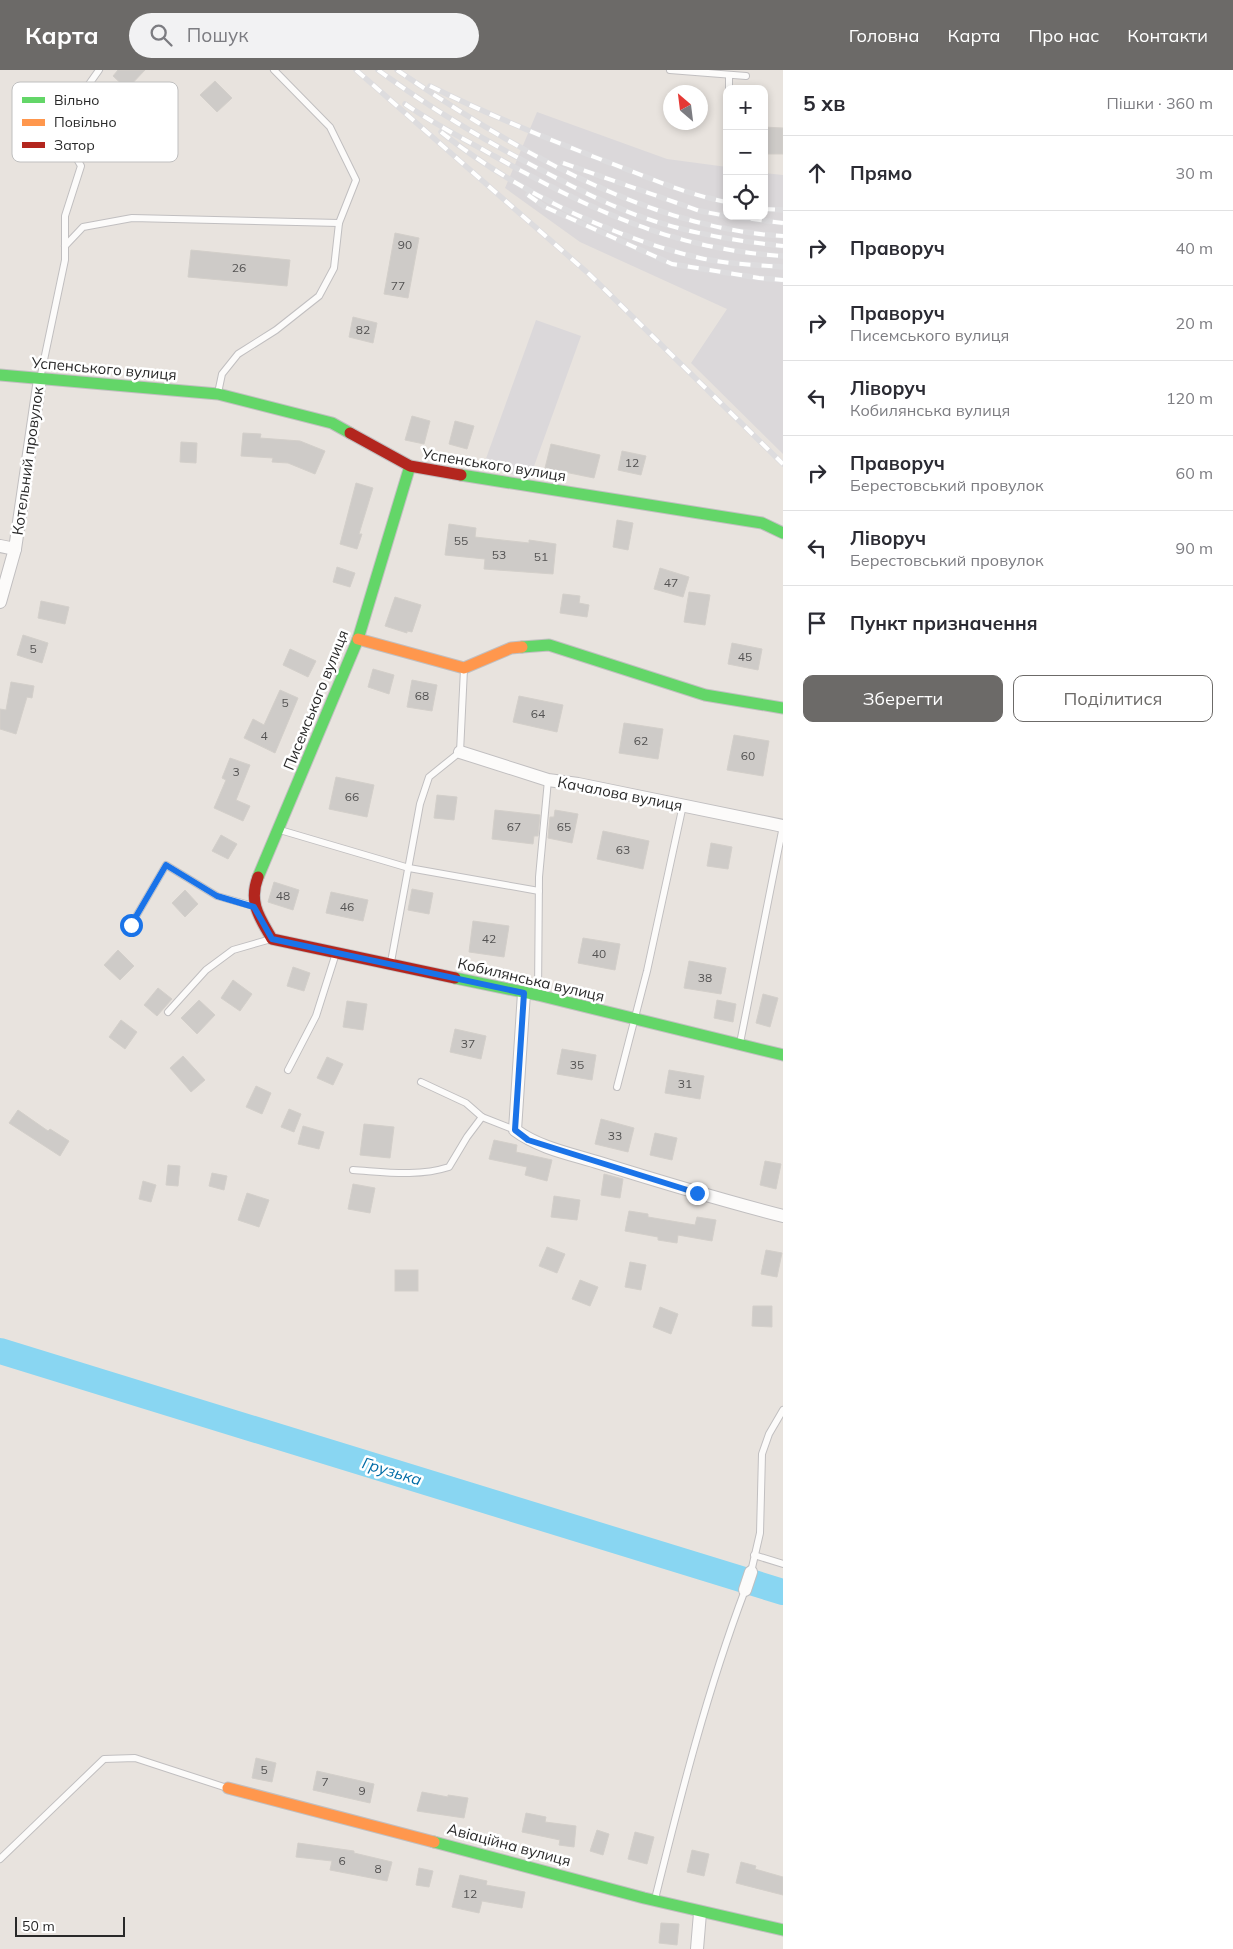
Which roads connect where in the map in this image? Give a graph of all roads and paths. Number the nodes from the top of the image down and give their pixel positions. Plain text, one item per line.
1 (99, 70) edge
2 (274, 70) edge
3 (670, 70) edge
4 (729, 74) junction
5 (746, 76) dead end
6 (91, 82) edge
7 (729, 85) edge
8 (79, 162) edge
9 (339, 223) junction
10 (65, 246) junction
11 (0, 376) edge
12 (40, 379) junction
13 (218, 394) junction
14 (410, 466) junction
15 (783, 533) edge
16 (0, 546) edge
17 (15, 549) junction
18 (0, 602) edge
19 (358, 639) junction
20 (464, 668) junction
21 (783, 708) edge
22 (460, 752) junction
23 (548, 780) junction
24 (682, 805) junction
25 (783, 826) edge
26 (278, 829) junction
27 (409, 868) junction
28 (539, 891) junction
29 (254, 907) junction
30 (131, 925) dead end
31 (272, 939) junction
32 (336, 952) junction
33 (390, 963) junction
34 (524, 993) junction
35 (538, 995) junction
36 (168, 1012) dead end
37 (636, 1020) junction
38 (740, 1044) junction
39 (783, 1055) edge
40 (288, 1070) dead end
41 (421, 1082) dead end
42 (617, 1087) dead end
43 (482, 1117) junction
44 (515, 1130) junction
45 (353, 1170) dead end
46 (783, 1216) edge
47 (783, 1410) edge
48 (754, 1555) junction
49 (783, 1564) edge
50 (751, 1572) joint
51 (745, 1590) joint
52 (228, 1788) joint
53 (0, 1859) edge
54 (655, 1900) junction
55 (700, 1913) junction
56 (783, 1930) edge
57 (697, 1949) edge

1 - 6 lane
2 - 9 lane
3 - 4 lane
4 - 5 lane
4 - 7 lane
8 - 10 lane
9 - 10 lane
9 - 13 lane
10 - 12 lane
11 - 12 street, Успенського вулиця
12 - 13 street, Успенського вулиця
12 - 17 street, Котельний провулок
13 - 14 street, Успенського вулиця
14 - 15 street, Успенського вулиця
14 - 19 street, Писемського вулиця
16 - 17 street
17 - 18 street, Котельний провулок
19 - 20 street
19 - 26 street, Писемського вулиця
20 - 21 street
20 - 22 lane
22 - 23 street, Качалова вулиця
22 - 27 lane
23 - 24 street, Качалова вулиця
23 - 28 lane
24 - 25 street, Качалова вулиця
24 - 37 lane
25 - 38 lane
26 - 27 lane
26 - 29 street, Писемського вулиця
27 - 28 lane
27 - 33 lane
28 - 35 lane
29 - 30 lane
29 - 31 street
31 - 32 street, Кобилянська вулиця
31 - 36 lane
32 - 33 street, Кобилянська вулиця
32 - 40 lane
33 - 34 street, Кобилянська вулиця
34 - 35 street, Кобилянська вулиця
34 - 44 street
35 - 37 street, Кобилянська вулиця
37 - 38 street, Кобилянська вулиця
37 - 42 lane
38 - 39 street, Кобилянська вулиця
41 - 43 lane
43 - 44 lane
43 - 45 lane
44 - 46 street
47 - 48 lane
48 - 49 lane
48 - 50 lane
50 - 51 street
51 - 54 lane
52 - 53 lane
52 - 54 street, Авіаційна вулиця
54 - 55 street, Авіаційна вулиця
55 - 56 street, Авіаційна вулиця
55 - 57 street

